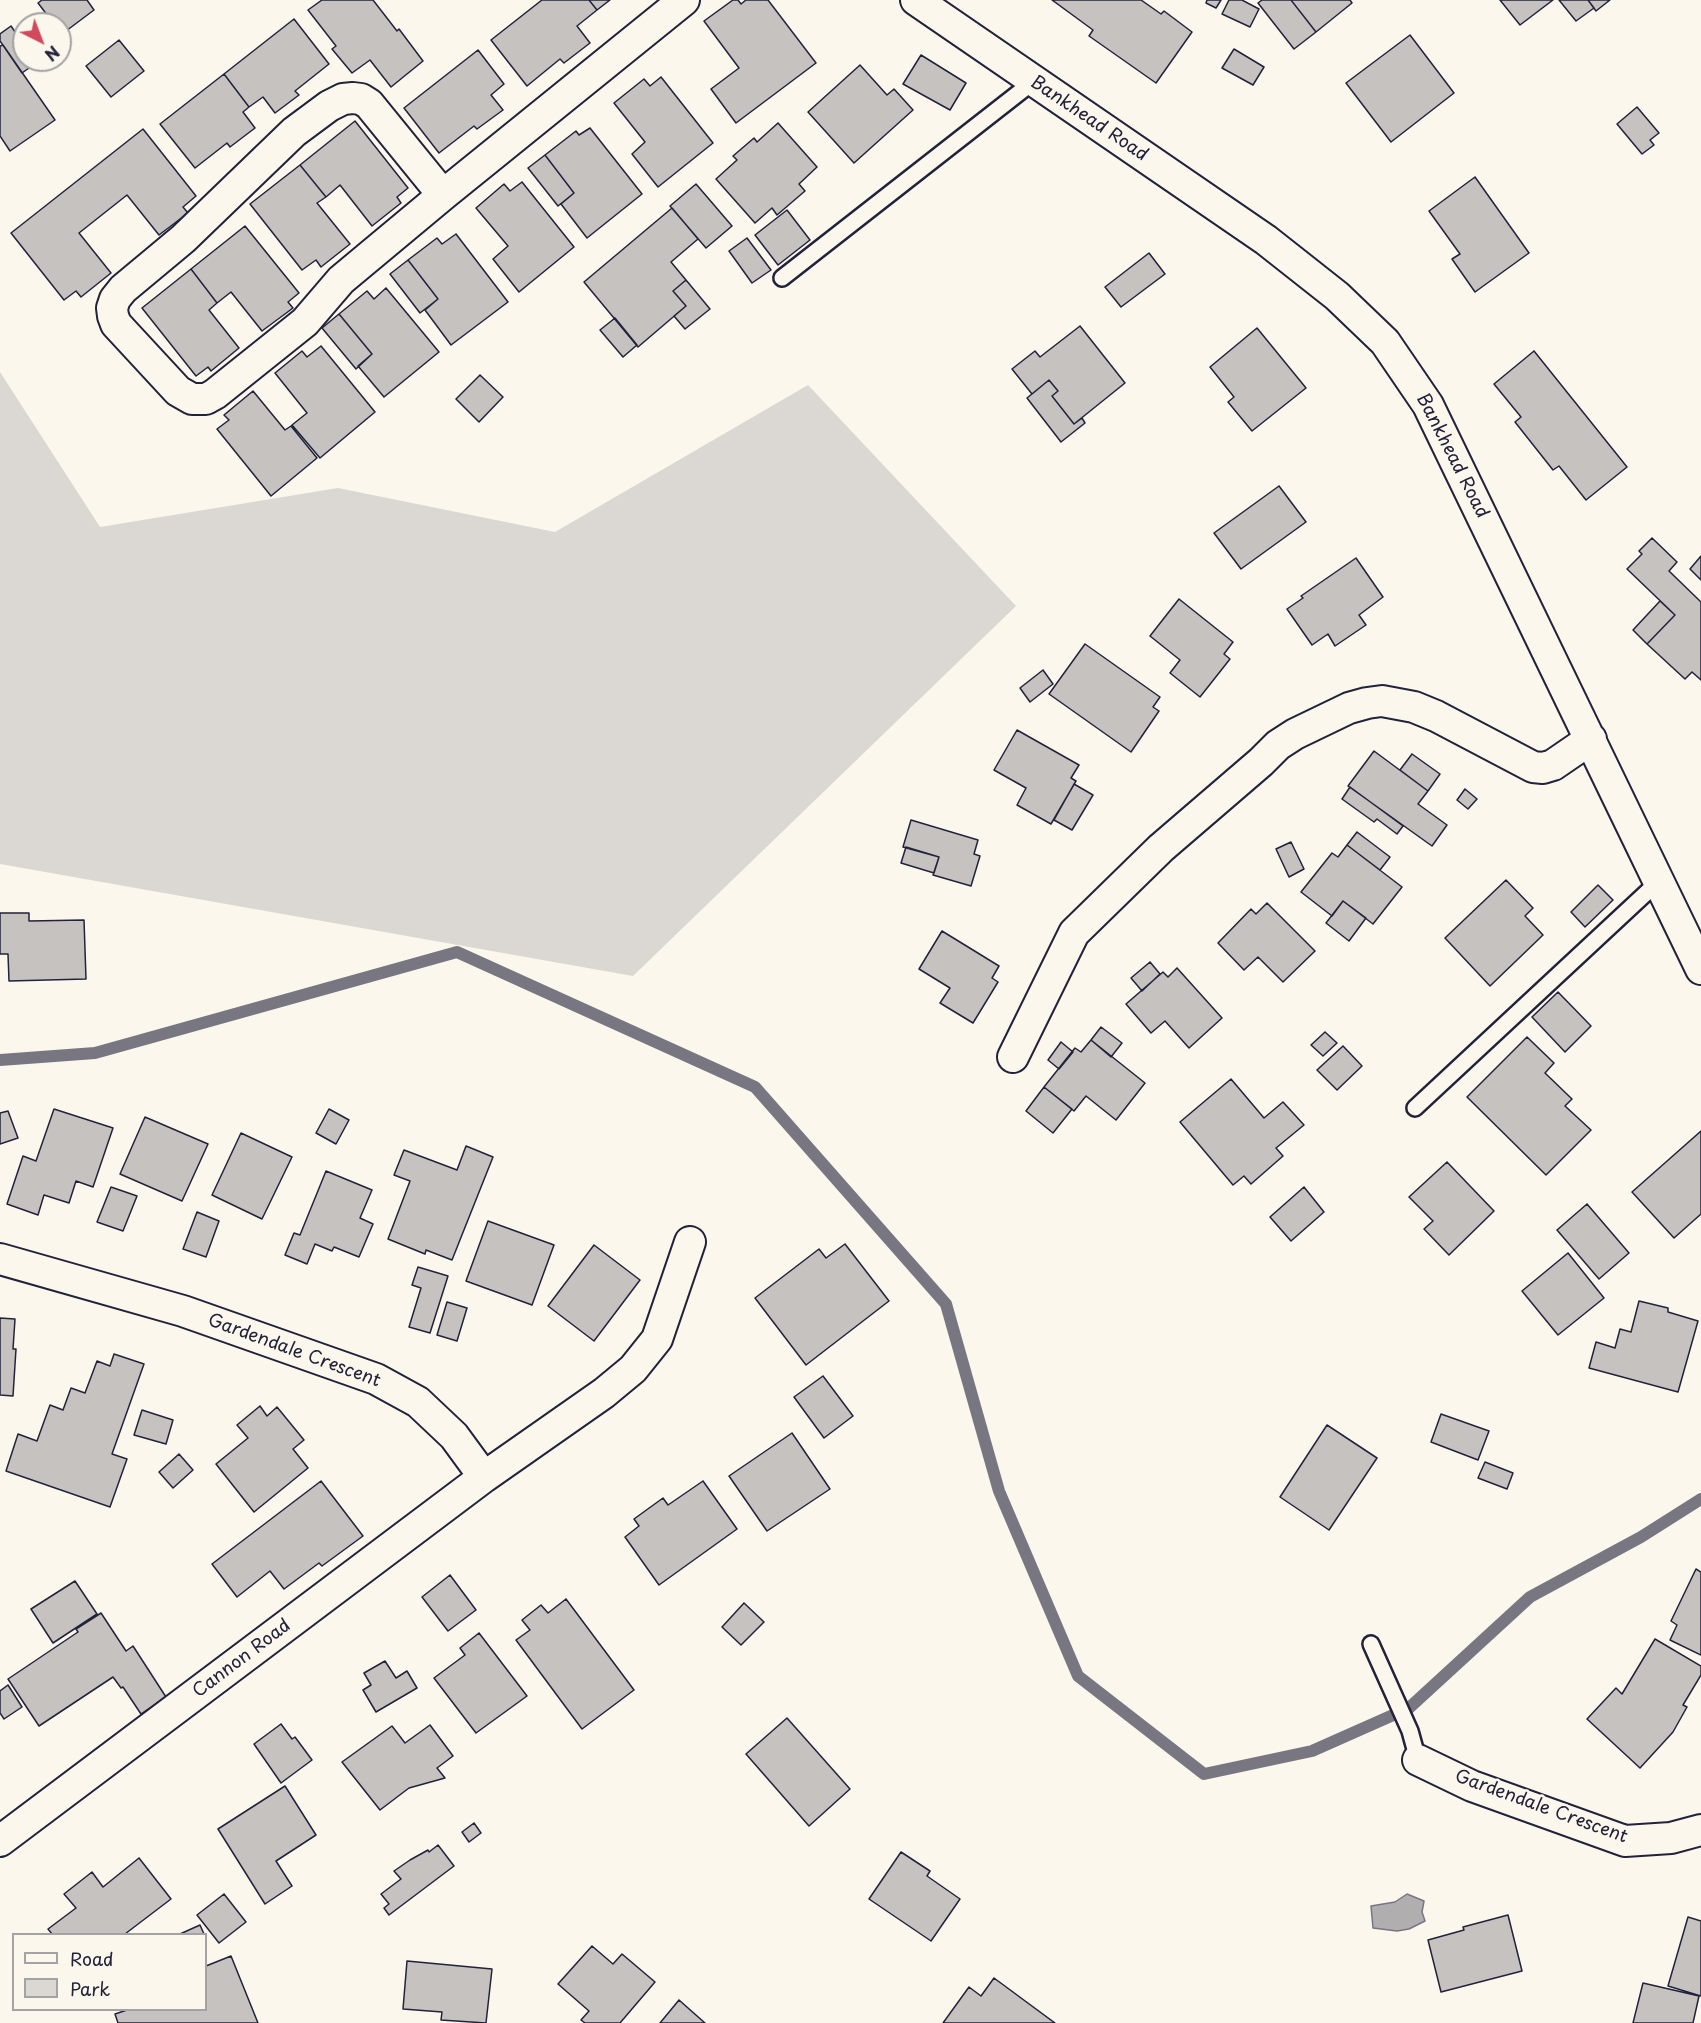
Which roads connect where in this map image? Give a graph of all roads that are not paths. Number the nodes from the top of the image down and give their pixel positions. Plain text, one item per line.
1 (684, 0) edge
2 (921, 1) edge
3 (1034, 81) junction
4 (443, 195) junction
5 (782, 278) dead end
6 (1591, 739) junction
7 (1659, 881) junction
8 (1701, 969) edge
9 (1013, 1057) dead end
10 (1416, 1108) dead end
11 (690, 1242) dead end
12 (0, 1259) edge
13 (484, 1477) junction
14 (1371, 1644) dead end
15 (1418, 1760) joint
16 (1701, 1830) edge
17 (0, 1841) edge

1 - 4 street
2 - 3 street, Bankhead Road
3 - 5 lane
3 - 6 street, Bankhead Road
4 - 4 street
6 - 7 street, Bankhead Road
6 - 9 street
7 - 8 street, Bankhead Road
7 - 10 lane
11 - 13 street
12 - 13 street, Gardendale Crescent
13 - 17 street, Cannon Road
14 - 15 lane
15 - 16 street, Gardendale Crescent

